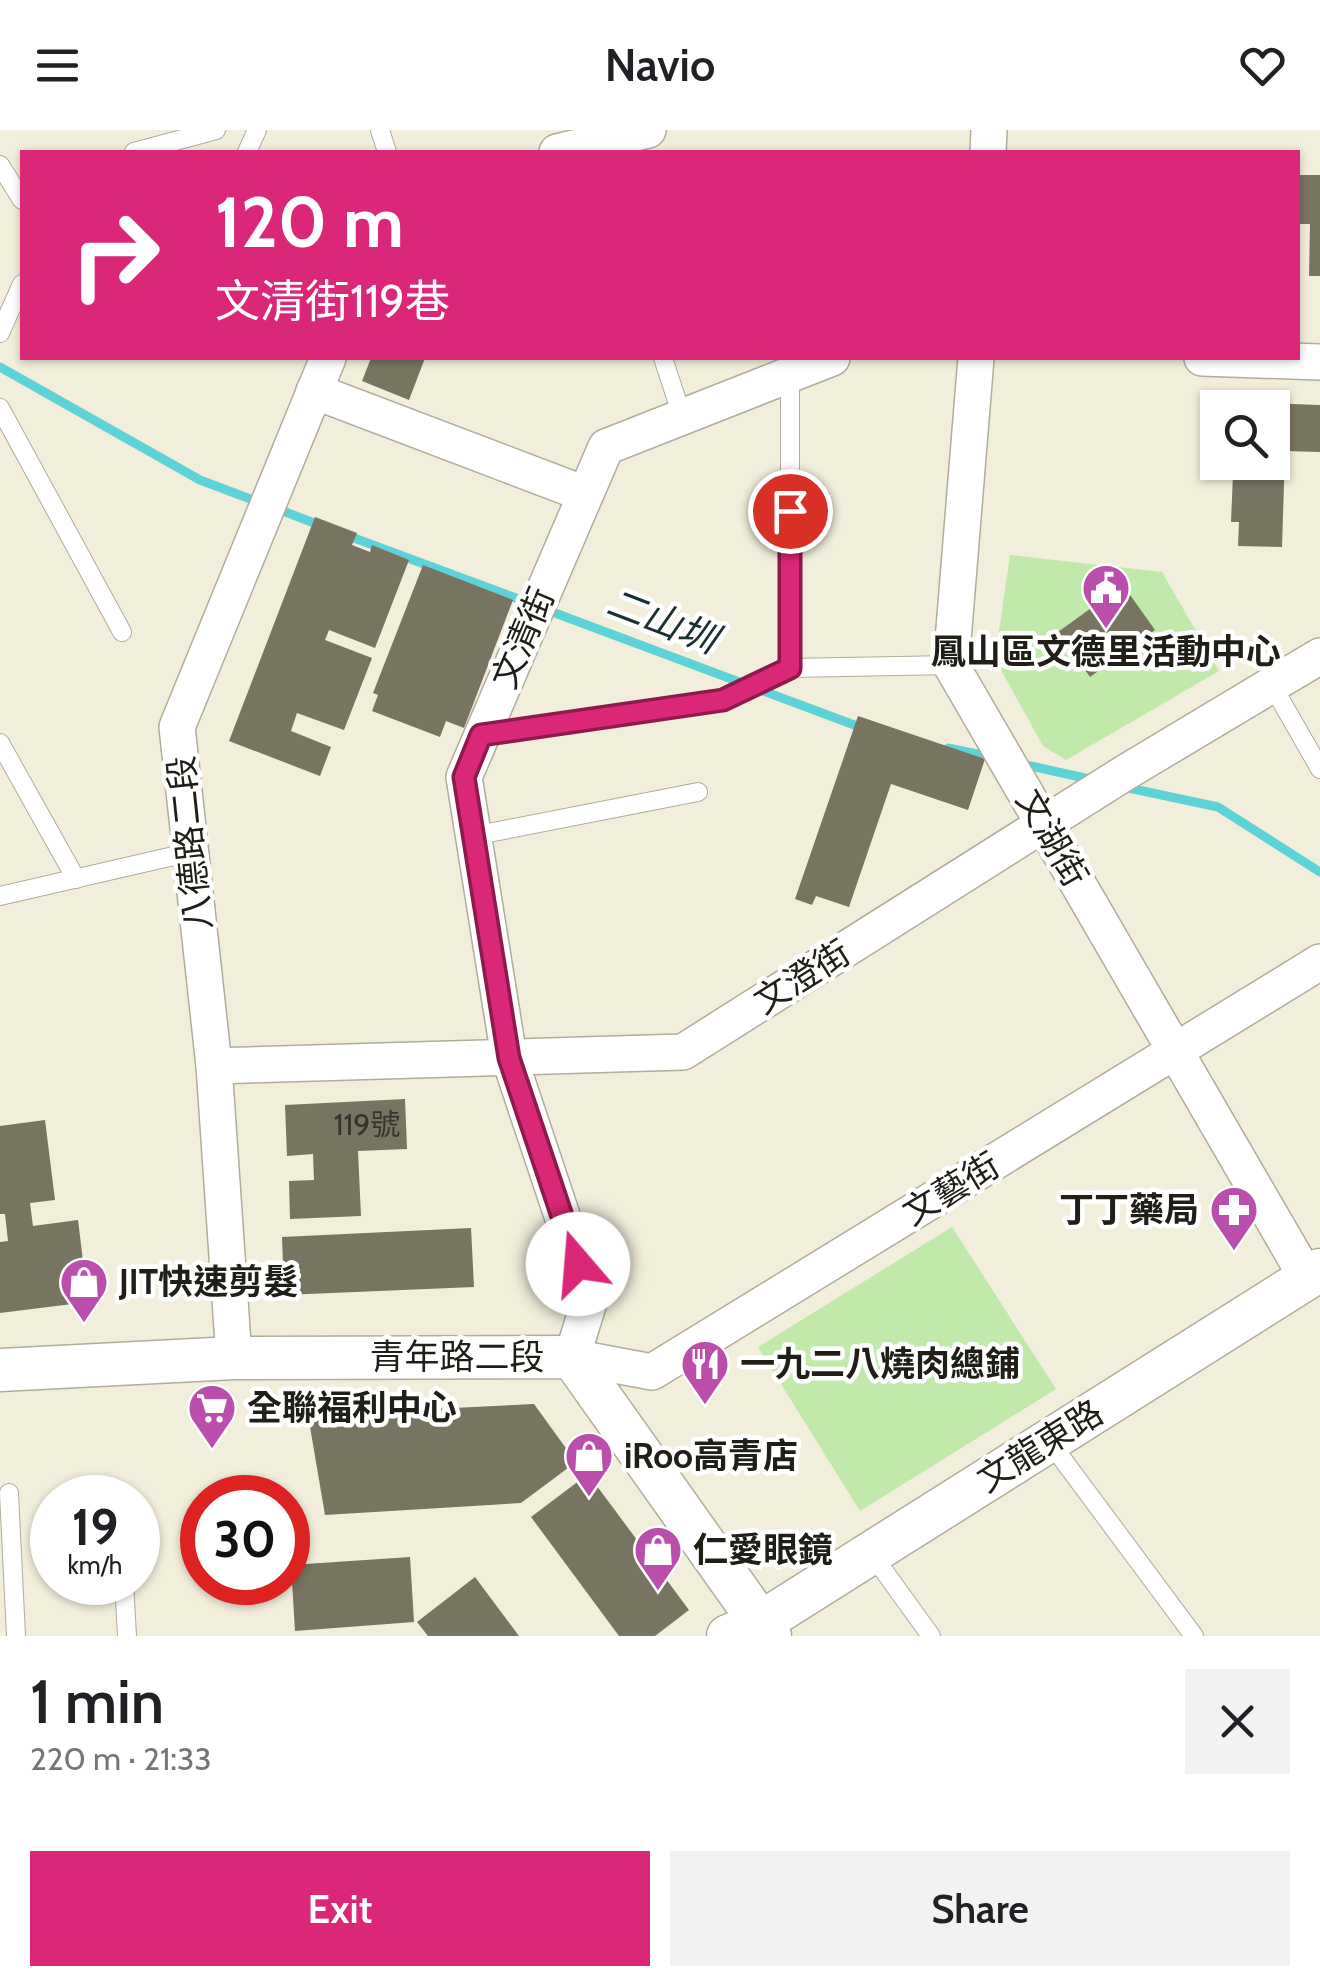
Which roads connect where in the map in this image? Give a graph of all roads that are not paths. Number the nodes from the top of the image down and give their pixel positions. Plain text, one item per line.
1 (216, 130) edge
2 (648, 130) edge
3 (573, 143) edge
4 (141, 150) edge
5 (0, 165) edge
6 (20, 197) edge
7 (20, 288) edge
8 (0, 332) edge
9 (327, 360) edge
10 (663, 360) edge
11 (821, 360) edge
12 (976, 360) edge
13 (1261, 360) edge
14 (1320, 362) edge
15 (789, 366) edge
16 (314, 392) junction
17 (0, 408) edge
18 (682, 416) junction
19 (585, 494) junction
20 (122, 632) dead end
21 (1320, 656) edge
22 (951, 665) junction
23 (790, 668) junction
24 (1272, 685) junction
25 (481, 735) junction
26 (0, 743) edge
27 (1320, 769) edge
28 (698, 792) dead end
29 (1044, 824) junction
30 (473, 836) junction
31 (191, 852) junction
32 (76, 879) junction
33 (0, 896) edge
34 (1320, 962) edge
35 (1177, 1051) junction
36 (509, 1058) junction
37 (214, 1066) junction
38 (1317, 1282) edge
39 (572, 1357) junction
40 (234, 1358) junction
41 (0, 1370) edge
42 (1049, 1440) junction
43 (9, 1493) dead end
44 (871, 1553) junction
45 (125, 1605) edge
46 (753, 1633) edge
47 (16, 1636) edge
48 (127, 1636) edge
49 (930, 1636) edge
50 (1194, 1636) edge

1 - 4 lane
2 - 3 street
5 - 6 lane
7 - 8 lane
9 - 16 street, 八德路二段
10 - 18 lane
11 - 15 street, 文清街
12 - 22 street
13 - 14 street
15 - 18 street, 文清街
15 - 23 lane
16 - 19 street
16 - 31 street, 八德路二段
17 - 20 lane
18 - 19 street, 文清街
19 - 25 street, 文清街
21 - 24 street, 文澄街
22 - 23 lane
22 - 29 street, 文湖街
23 - 25 lane
24 - 27 lane
24 - 29 street, 文澄街
25 - 30 street, 文清街
26 - 32 lane
28 - 30 lane
29 - 35 street, 文湖街
29 - 36 street, 文澄街
30 - 36 street, 文清街
31 - 32 lane
31 - 37 street, 八德路二段
32 - 33 lane
34 - 35 street, 文藝街
35 - 38 street, 文湖街
35 - 39 street, 文藝街
36 - 37 street, 文澄街
36 - 39 street, 文清街
37 - 40 street, 八德路二段
38 - 42 street, 文龍東路
39 - 40 street, 青年路二段
39 - 46 street, 青年路二段
40 - 41 street, 青年路二段
42 - 44 street, 文龍東路
42 - 50 lane
43 - 47 lane
44 - 46 street, 文龍東路
44 - 49 lane
45 - 48 lane

